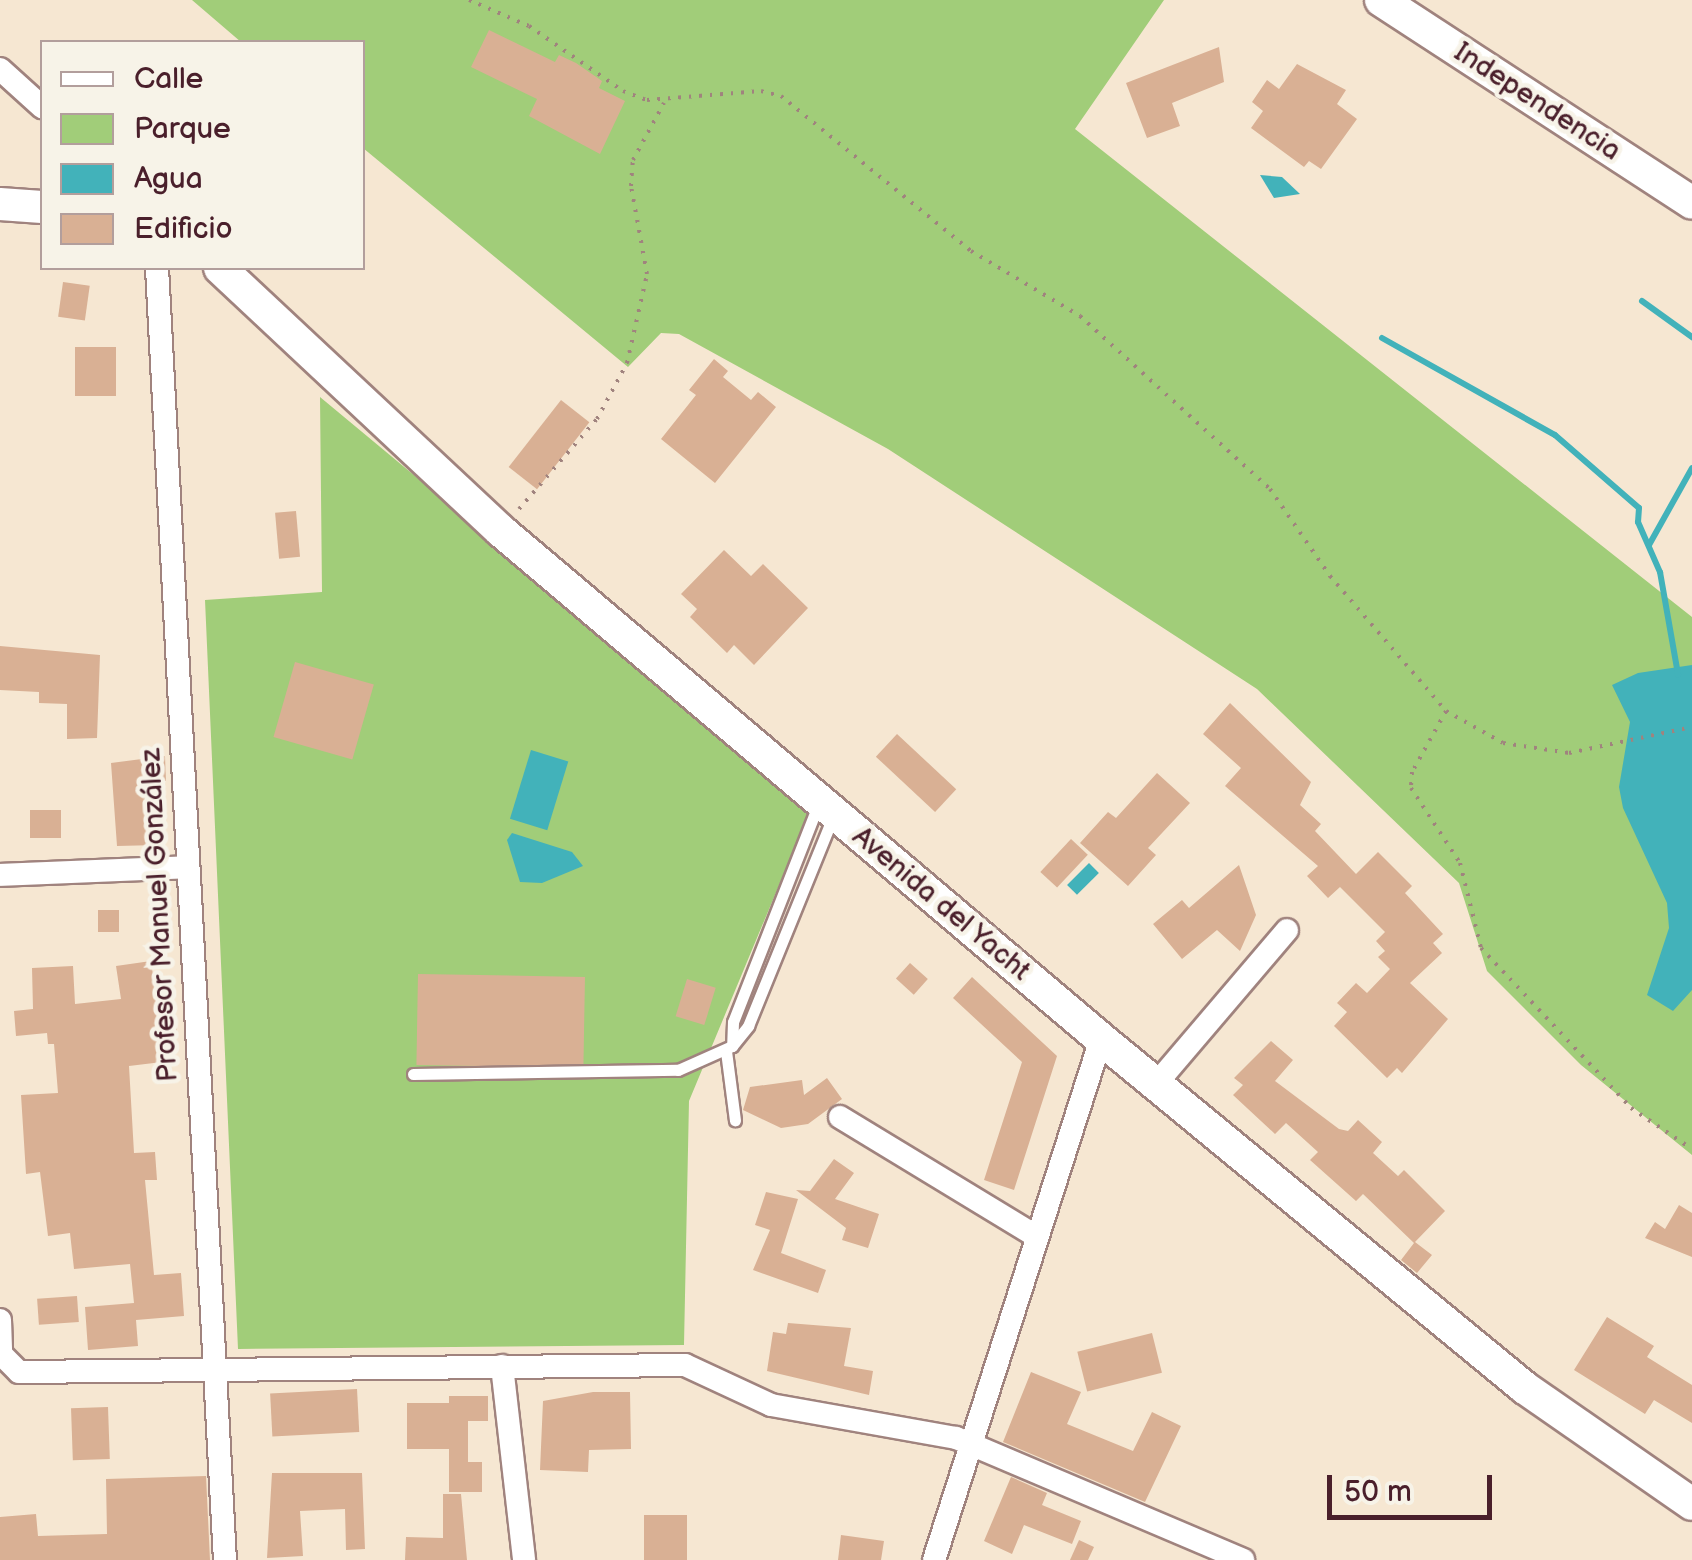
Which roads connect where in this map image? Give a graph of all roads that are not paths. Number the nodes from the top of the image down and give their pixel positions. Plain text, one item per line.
1 (1382, 0) edge
2 (0, 70) edge
3 (40, 104) edge
4 (0, 204) edge
5 (1692, 204) edge
6 (40, 208) edge
7 (157, 270) edge
8 (222, 270) edge
9 (827, 807) junction
10 (188, 867) junction
11 (0, 875) edge
12 (1287, 930) dead end
13 (765, 940) junction
14 (780, 948) junction
15 (1102, 1039) junction
16 (729, 1048) junction
17 (413, 1074) dead end
18 (1156, 1084) junction
19 (840, 1117) dead end
20 (735, 1120) dead end
21 (1036, 1236) junction
22 (0, 1320) edge
23 (502, 1366) junction
24 (214, 1368) junction
25 (974, 1450) junction
26 (1692, 1504) edge
27 (224, 1560) edge
28 (524, 1560) edge
29 (934, 1560) edge
30 (1243, 1560) edge

1 - 5 street, Independencia
2 - 3 street
4 - 6 street
7 - 10 street, Profesor Manuel González
8 - 9 street, Avenida del Yacht
9 - 13 lane
9 - 14 lane
9 - 15 street, Avenida del Yacht
10 - 11 street
10 - 24 street, Profesor Manuel González
12 - 18 street
13 - 14 lane
13 - 16 lane
14 - 16 lane
15 - 18 street, Avenida del Yacht
15 - 21 street
16 - 17 lane
16 - 20 lane
18 - 26 street, Avenida del Yacht
19 - 21 street
21 - 25 street
22 - 24 street
23 - 24 street
23 - 25 street
23 - 28 street
24 - 27 street, Profesor Manuel González
25 - 29 street
25 - 30 street

